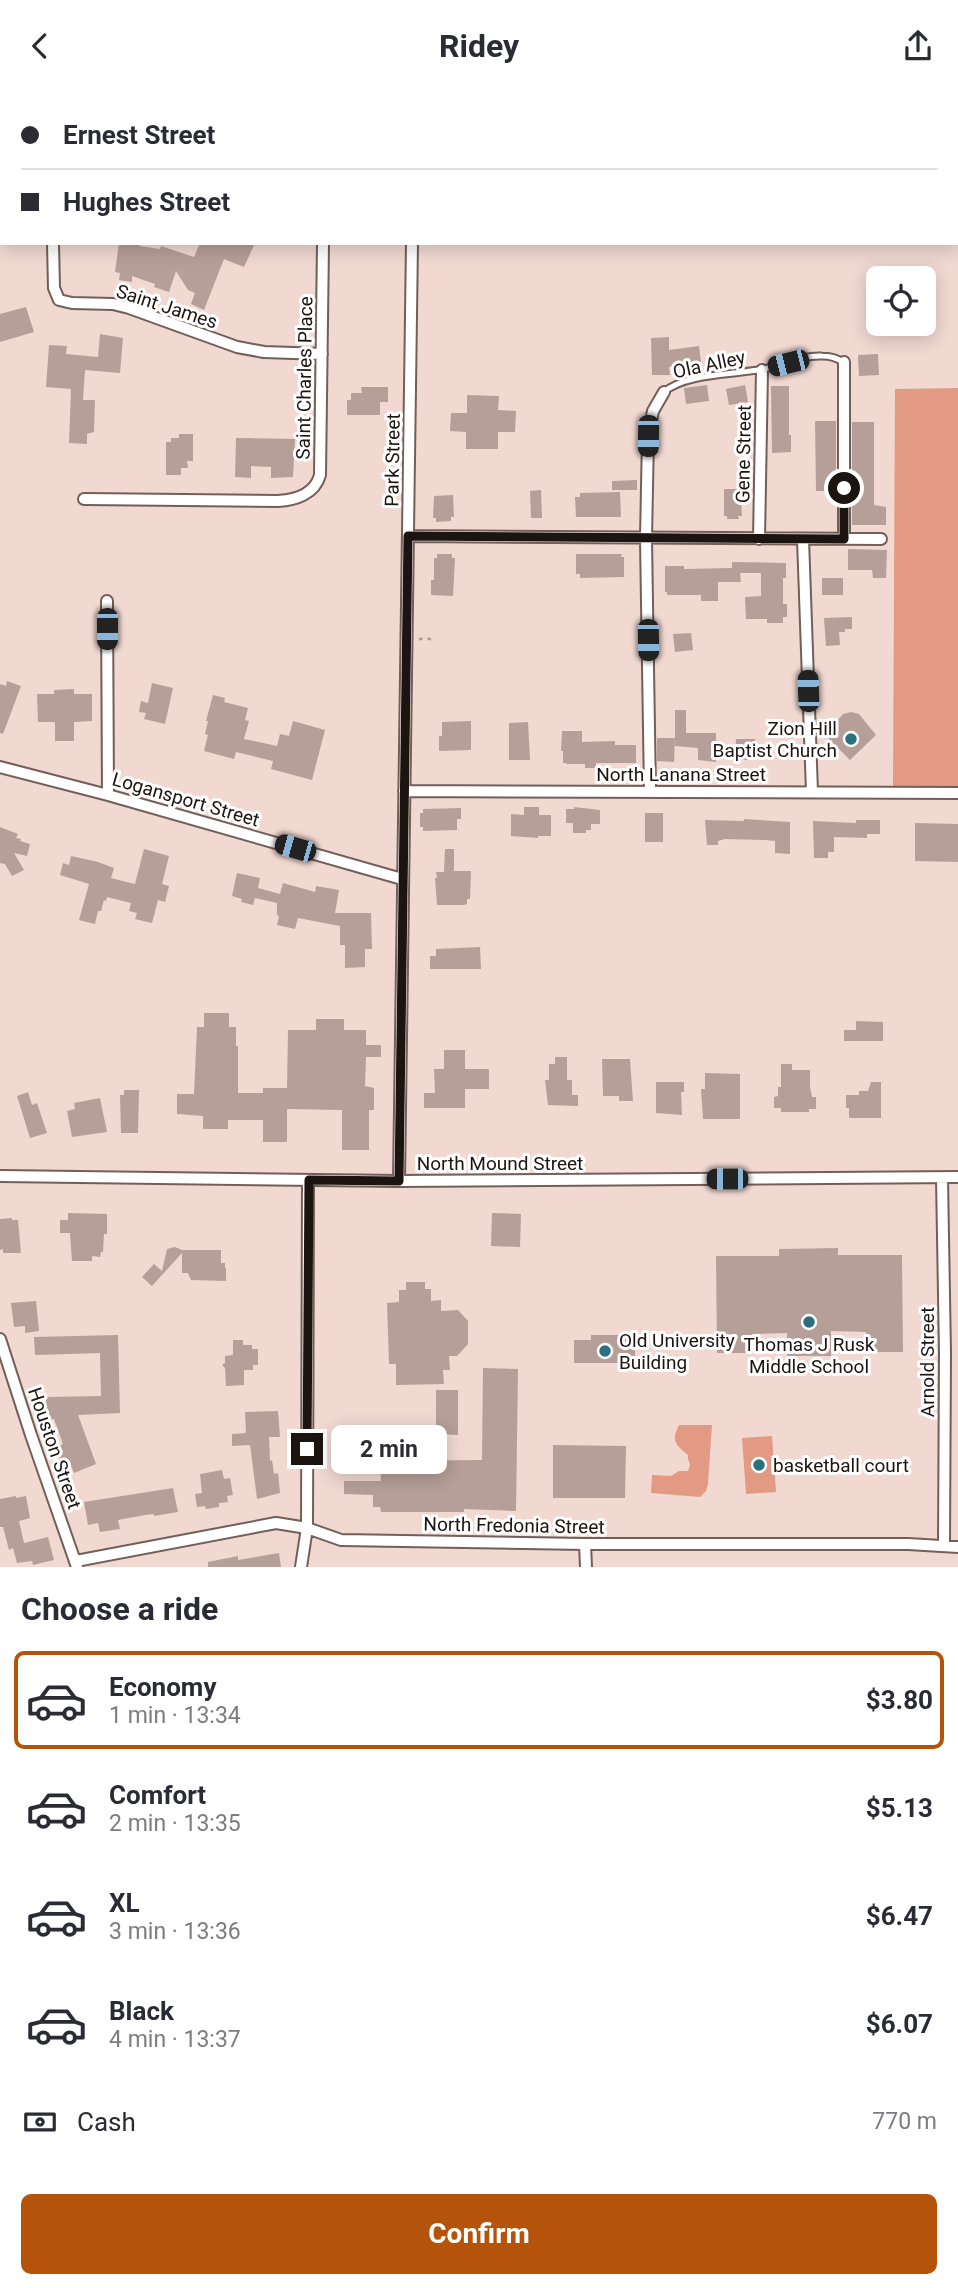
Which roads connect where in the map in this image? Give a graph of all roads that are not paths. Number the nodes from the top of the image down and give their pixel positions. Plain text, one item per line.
1 (53, 245) edge
2 (323, 245) edge
3 (412, 245) edge
4 (322, 354) junction
5 (844, 362) joint
6 (762, 370) junction
7 (664, 392) joint
8 (84, 499) dead end
9 (408, 536) junction
10 (646, 538) junction
11 (760, 538) junction
12 (803, 539) junction
13 (844, 539) junction
14 (881, 539) dead end
15 (107, 601) dead end
16 (0, 767) edge
17 (404, 791) junction
18 (650, 792) junction
19 (812, 792) junction
20 (958, 793) edge
21 (108, 795) junction
22 (402, 879) junction
23 (0, 1176) edge
24 (958, 1177) edge
25 (942, 1178) junction
26 (309, 1180) junction
27 (399, 1181) junction
28 (0, 1339) edge
29 (945, 1353) junction
30 (958, 1353) edge
31 (307, 1528) junction
32 (585, 1544) junction
33 (944, 1546) junction
34 (958, 1547) edge
35 (76, 1564) edge
36 (301, 1567) edge
37 (586, 1567) edge

1 - 4 street, Saint James
2 - 4 street, Saint Charles Place
3 - 9 street, Park Street
4 - 8 street, Saint Charles Place
5 - 6 lane, Ola Alley
5 - 13 street
6 - 7 lane, Ola Alley
6 - 11 street, Gene Street
7 - 10 street
9 - 10 street
9 - 17 street, Park Street
10 - 11 street
10 - 18 street
11 - 12 street
12 - 13 street
12 - 19 street
13 - 14 street
15 - 21 street
16 - 21 street, Logansport Street
17 - 18 street, North Lanana Street
17 - 22 street, Park Street
18 - 19 street, North Lanana Street
19 - 20 street, North Lanana Street
21 - 22 street, Logansport Street
22 - 27 street, Park Street
23 - 26 street, North Mound Street
24 - 25 street, North Mound Street
25 - 27 street, North Mound Street
25 - 29 street, Arnold Street
26 - 27 street, North Mound Street
26 - 31 street
28 - 35 street, Houston Street
29 - 30 street
29 - 33 street, Arnold Street
31 - 32 street, North Fredonia Street
31 - 35 street, North Fredonia Street
31 - 36 street
32 - 33 street, North Fredonia Street
32 - 37 street
33 - 34 street, North Fredonia Street

